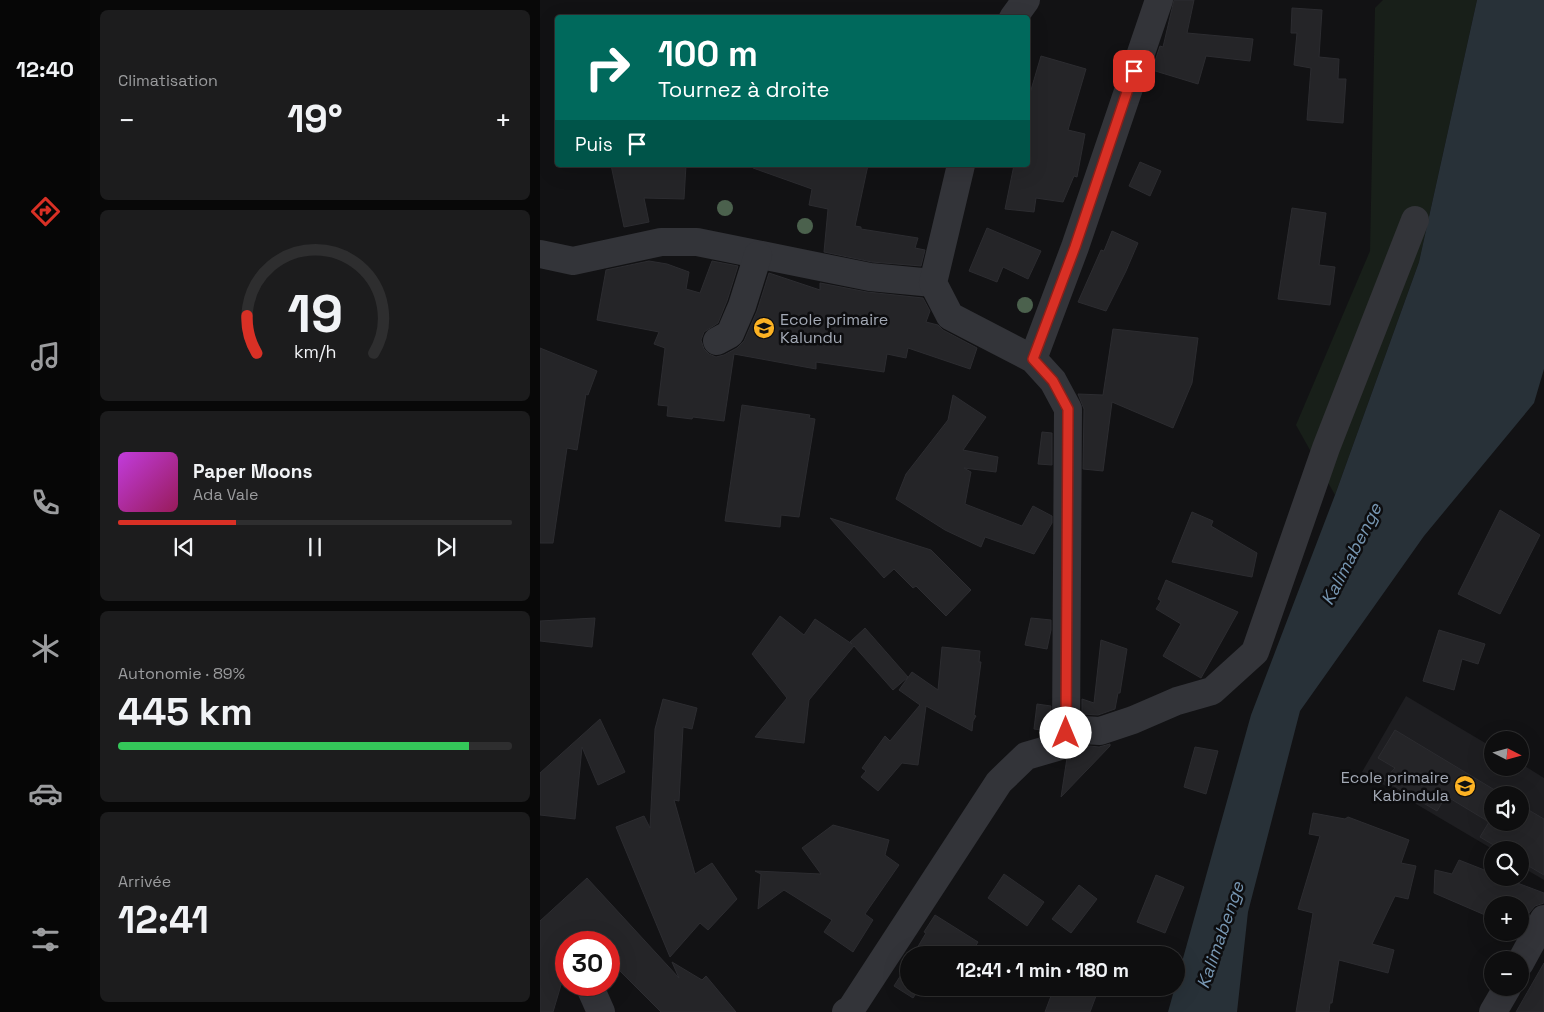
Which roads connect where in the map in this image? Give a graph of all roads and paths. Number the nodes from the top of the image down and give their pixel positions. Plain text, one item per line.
1 (1026, 0) edge
2 (1159, 0) edge
3 (1015, 15) edge
4 (961, 167) edge
5 (1415, 220) dead end
6 (540, 254) edge
7 (758, 255) junction
8 (933, 283) junction
9 (717, 341) dead end
10 (1033, 359) junction
11 (1066, 729) junction
12 (1544, 919) edge
13 (1527, 951) edge
14 (594, 996) edge
15 (1502, 996) edge
16 (601, 1012) edge
17 (846, 1012) edge
18 (1493, 1012) edge

1 - 3 street
2 - 10 street
4 - 8 street
5 - 11 street
6 - 7 street
7 - 8 street
7 - 9 street
8 - 10 street
10 - 11 street
11 - 17 street
12 - 13 street
14 - 16 street
15 - 18 street

